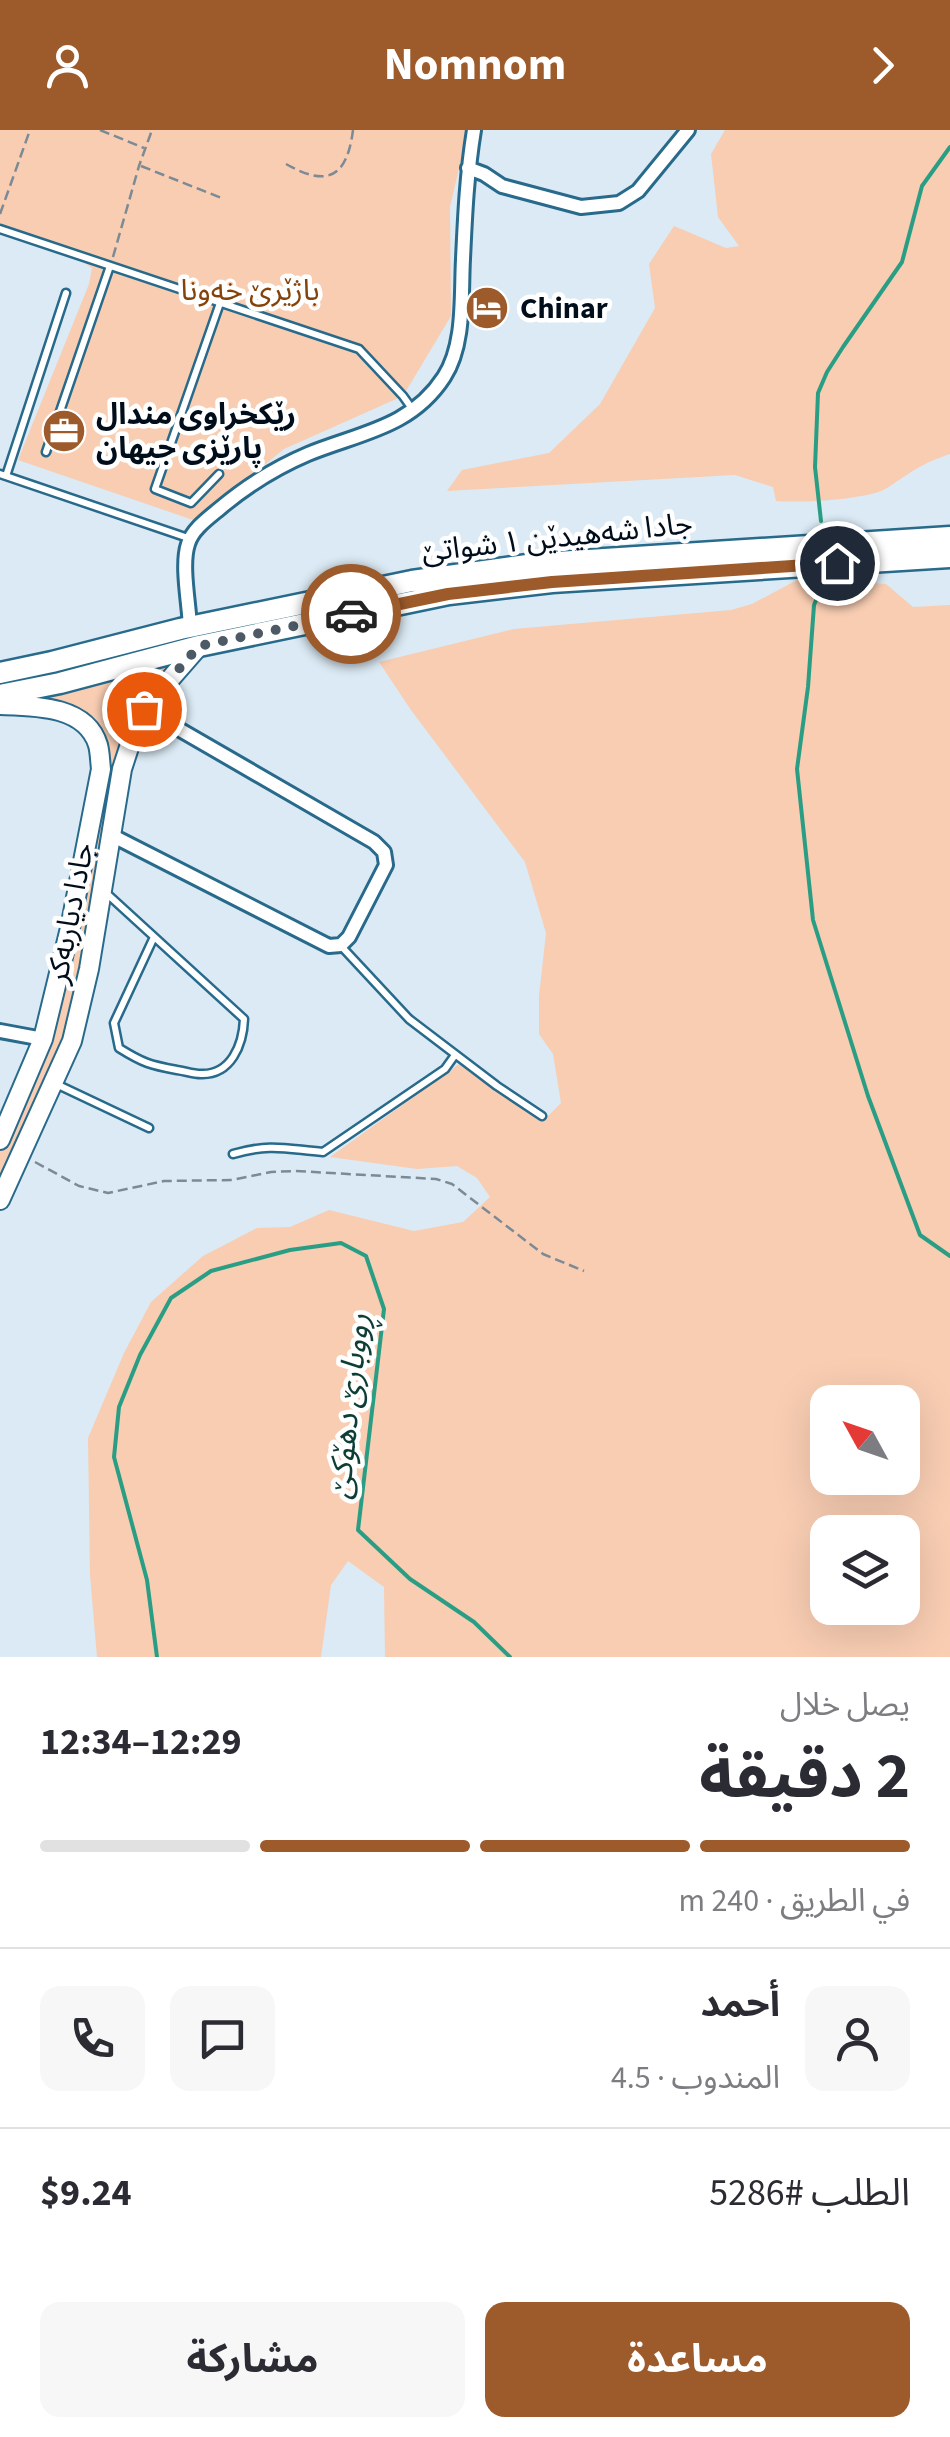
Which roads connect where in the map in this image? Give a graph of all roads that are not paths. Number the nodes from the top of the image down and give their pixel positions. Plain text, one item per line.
1 (474, 130) edge
2 (688, 130) edge
3 (468, 168) junction
4 (0, 229) edge
5 (110, 266) junction
6 (66, 293) dead end
7 (220, 303) junction
8 (413, 411) junction
9 (46, 452) dead end
10 (219, 474) dead end
11 (3, 475) edge
12 (189, 539) junction
13 (946, 547) edge
14 (195, 636) junction
15 (0, 673) edge
16 (0, 695) edge
17 (0, 704) edge
18 (144, 709) junction
19 (113, 836) junction
20 (77, 893) junction
21 (102, 894) junction
22 (154, 937) junction
23 (340, 944) junction
24 (0, 1031) edge
25 (44, 1039) junction
26 (455, 1055) junction
27 (53, 1082) junction
28 (542, 1116) dead end
29 (149, 1128) dead end
30 (0, 1140) edge
31 (233, 1154) dead end
32 (0, 1200) edge

1 - 3 street
2 - 3 street
3 - 8 street
4 - 5 lane
5 - 7 lane
5 - 9 lane
6 - 11 lane
7 - 8 lane
7 - 10 lane
8 - 12 street
11 - 12 lane
12 - 14 street
13 - 14 main road, جادا شەهیدێن ١ شواتێ
14 - 15 main road, جادا شەهیدێن ١ شواتێ
14 - 16 main road, جادا شەهیدێن ١ شواتێ
14 - 18 main road, جادا دیاربه‌كر
17 - 20 main road, جادا دیاربه‌كر
18 - 19 main road, جادا دیاربه‌كر
18 - 23 street
19 - 21 main road, جادا دیاربه‌كر
19 - 23 street
20 - 21 main road
20 - 25 main road, جادا دیاربه‌كر
21 - 22 lane
21 - 27 main road, جادا دیاربه‌كر
22 - 22 lane
23 - 26 lane
24 - 25 street
25 - 30 main road, جادا دیاربه‌كر
26 - 28 lane
26 - 31 lane
27 - 29 lane
27 - 32 main road, جادا دیاربه‌كر

